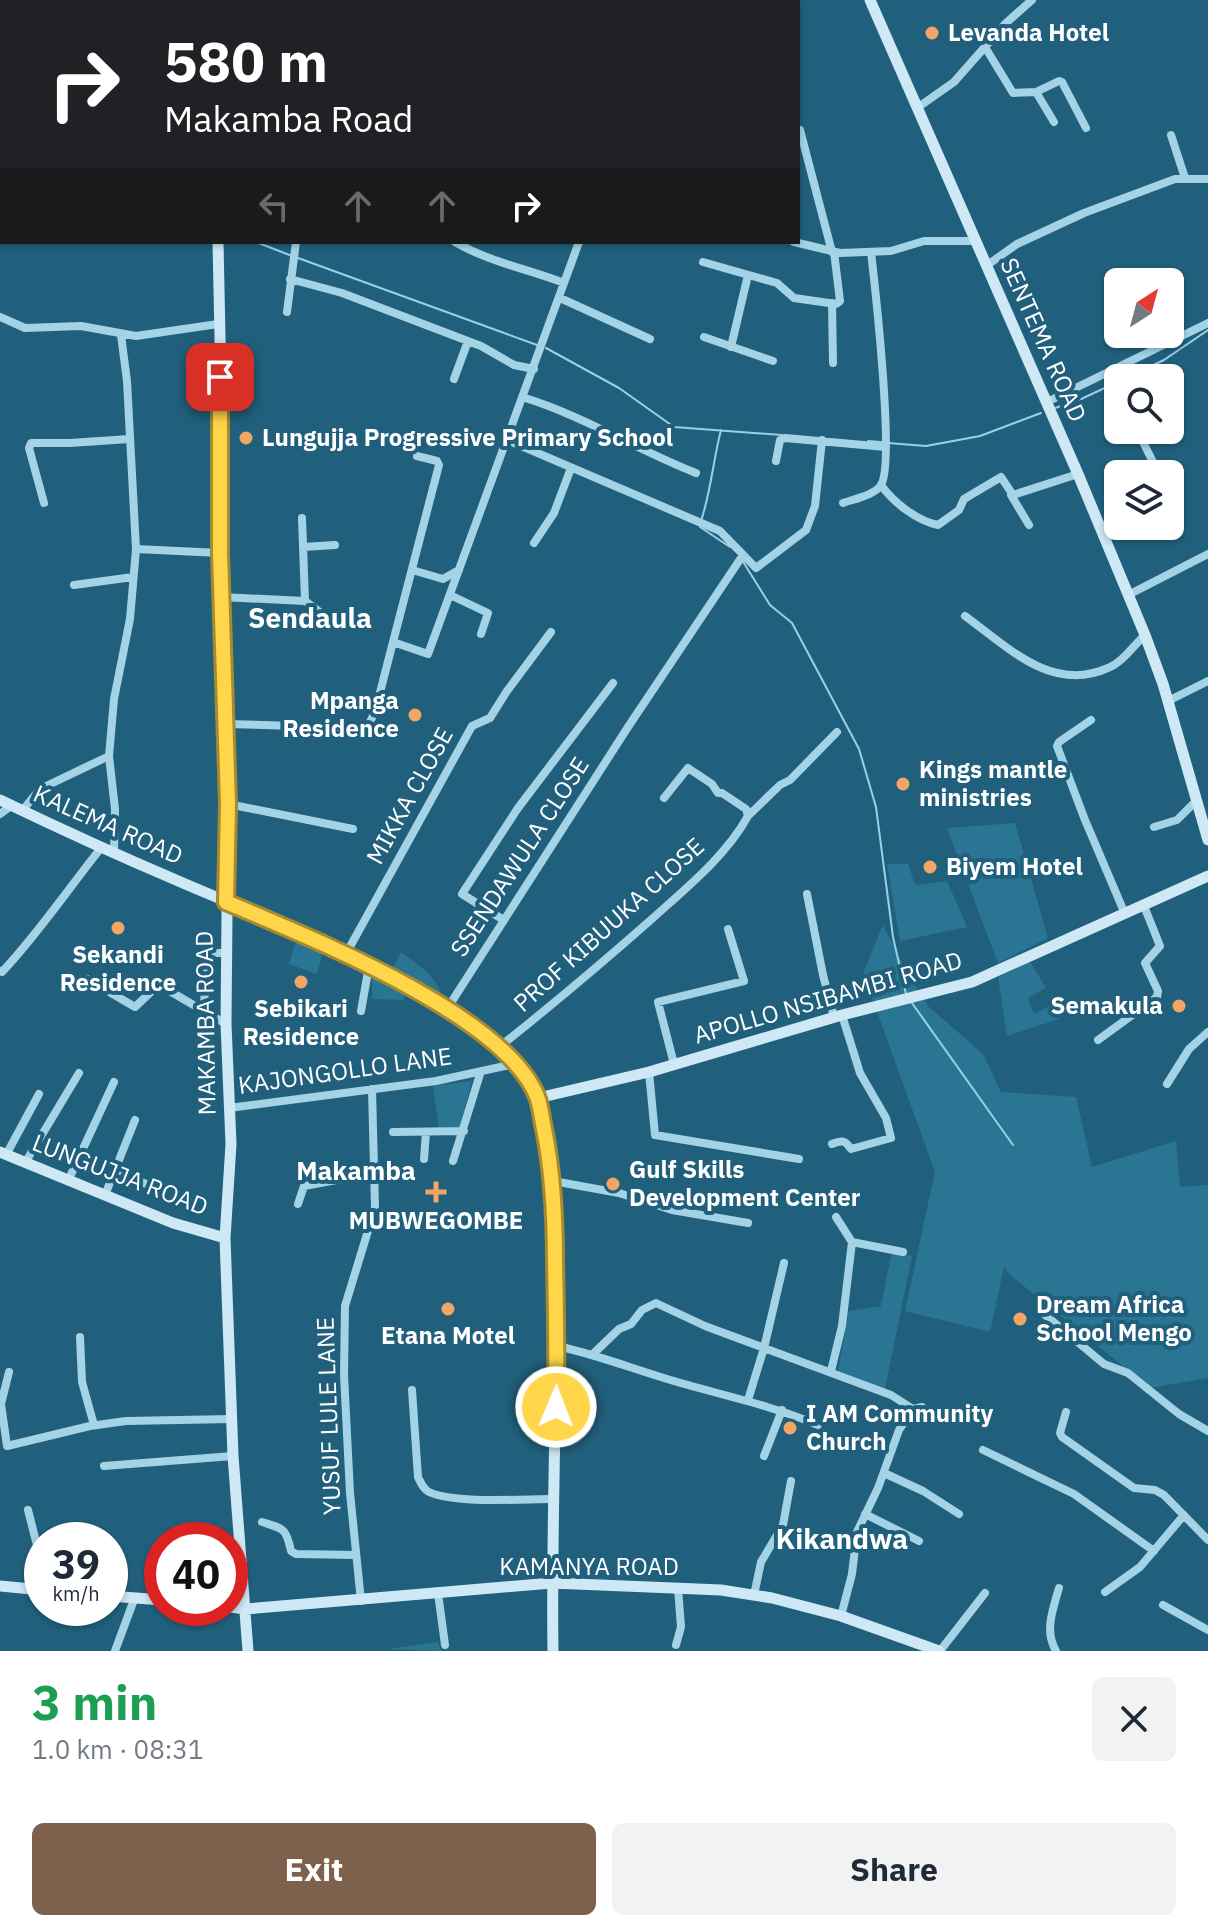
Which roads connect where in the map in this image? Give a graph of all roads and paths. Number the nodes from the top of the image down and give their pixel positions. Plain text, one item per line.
1 (870, 0) edge
2 (1032, 0) edge
3 (985, 47) junction
4 (1036, 92) junction
5 (917, 108) junction
6 (1054, 122) dead end
7 (1086, 128) dead end
8 (800, 130) dead end
9 (1171, 135) dead end
10 (1185, 178) junction
11 (1208, 179) edge
12 (975, 241) junction
13 (296, 244) edge
14 (578, 244) edge
15 (800, 244) edge
16 (466, 245) edge
17 (218, 246) edge
18 (833, 252) junction
19 (871, 252) junction
20 (703, 262) dead end
21 (986, 266) junction
22 (748, 275) junction
23 (290, 279) junction
24 (564, 283) junction
25 (560, 298) junction
26 (832, 303) junction
27 (287, 312) dead end
28 (0, 317) edge
29 (1208, 323) edge
30 (218, 324) junction
31 (121, 335) junction
32 (704, 337) dead end
33 (650, 339) dead end
34 (468, 341) junction
35 (731, 347) junction
36 (773, 361) dead end
37 (833, 363) dead end
38 (1128, 364) edge
39 (534, 369) junction
40 (1104, 376) edge
41 (454, 379) dead end
42 (522, 397) junction
43 (1047, 402) junction
44 (129, 439) junction
45 (507, 440) junction
46 (822, 440) junction
47 (885, 442) junction
48 (417, 456) dead end
49 (776, 461) dead end
50 (571, 468) junction
51 (696, 473) dead end
52 (1078, 474) junction
53 (881, 485) junction
54 (1011, 495) junction
55 (44, 503) dead end
56 (843, 503) dead end
57 (302, 518) dead end
58 (1029, 525) dead end
59 (534, 543) dead end
60 (335, 545) dead end
61 (303, 547) junction
62 (136, 549) junction
63 (220, 553) junction
64 (1208, 554) edge
65 (740, 559) junction
66 (460, 569) junction
67 (412, 570) junction
68 (133, 577) junction
69 (74, 585) dead end
70 (450, 595) junction
71 (1128, 595) junction
72 (222, 597) junction
73 (305, 601) junction
74 (965, 616) dead end
75 (354, 623) dead end
76 (551, 632) dead end
77 (481, 634) dead end
78 (1145, 635) junction
79 (393, 642) junction
80 (1208, 681) edge
81 (613, 683) dead end
82 (1168, 701) junction
83 (1091, 720) dead end
84 (226, 724) junction
85 (837, 732) dead end
86 (109, 756) junction
87 (664, 798) dead end
88 (1196, 801) junction
89 (228, 804) junction
90 (11, 806) edge
91 (0, 814) edge
92 (748, 816) junction
93 (1154, 827) dead end
94 (353, 829) dead end
95 (1208, 840) edge
96 (101, 848) junction
97 (114, 854) junction
98 (1208, 876) edge
99 (807, 894) dead end
100 (226, 902) junction
101 (1144, 906) junction
102 (1125, 914) junction
103 (502, 919) junction
104 (728, 929) dead end
105 (226, 953) junction
106 (346, 954) junction
107 (369, 966) junction
108 (0, 971) edge
109 (87, 979) dead end
110 (447, 1009) junction
111 (203, 1011) junction
112 (361, 1011) dead end
113 (838, 1016) junction
114 (226, 1024) junction
115 (1208, 1032) edge
116 (1098, 1040) dead end
117 (498, 1048) junction
118 (514, 1064) junction
119 (674, 1064) junction
120 (481, 1071) junction
121 (649, 1072) junction
122 (79, 1073) dead end
123 (114, 1082) dead end
124 (1167, 1084) dead end
125 (372, 1089) junction
126 (39, 1094) dead end
127 (538, 1098) junction
128 (229, 1108) junction
129 (135, 1120) dead end
130 (464, 1131) junction
131 (393, 1132) dead end
132 (426, 1132) junction
133 (832, 1144) dead end
134 (3, 1153) edge
135 (424, 1159) dead end
136 (799, 1159) dead end
137 (453, 1161) dead end
138 (25, 1163) junction
139 (115, 1171) junction
140 (374, 1173) junction
141 (68, 1181) junction
142 (553, 1181) junction
143 (146, 1184) dead end
144 (105, 1195) junction
145 (298, 1204) dead end
146 (836, 1217) dead end
147 (748, 1223) dead end
148 (225, 1238) junction
149 (852, 1242) junction
150 (903, 1252) dead end
151 (784, 1263) dead end
152 (1044, 1314) dead end
153 (80, 1337) dead end
154 (557, 1346) junction
155 (764, 1348) junction
156 (593, 1354) junction
157 (831, 1371) junction
158 (9, 1372) dead end
159 (412, 1390) dead end
160 (748, 1400) junction
161 (782, 1410) junction
162 (1066, 1412) dead end
163 (232, 1419) junction
164 (94, 1425) junction
165 (818, 1425) dead end
166 (1208, 1431) edge
167 (983, 1450) dead end
168 (233, 1456) junction
169 (764, 1456) dead end
170 (104, 1466) dead end
171 (884, 1473) junction
172 (791, 1481) dead end
173 (553, 1499) junction
174 (28, 1510) dead end
175 (865, 1514) junction
176 (959, 1514) dead end
177 (1184, 1515) junction
178 (31, 1522) edge
179 (239, 1522) edge
180 (262, 1522) dead end
181 (1208, 1540) edge
182 (919, 1541) dead end
183 (1154, 1551) junction
184 (356, 1555) junction
185 (552, 1583) junction
186 (0, 1586) edge
187 (24, 1588) edge
188 (678, 1588) junction
189 (1059, 1588) dead end
190 (1105, 1592) dead end
191 (438, 1593) junction
192 (985, 1593) dead end
193 (754, 1595) junction
194 (128, 1597) edge
195 (135, 1597) junction
196 (144, 1598) edge
197 (361, 1601) junction
198 (1163, 1605) dead end
199 (248, 1609) edge
200 (841, 1616) junction
201 (247, 1626) edge
202 (1208, 1630) edge
203 (445, 1645) dead end
204 (676, 1645) dead end
205 (916, 1648) edge
206 (115, 1651) edge
207 (248, 1651) edge
208 (553, 1651) edge
209 (940, 1651) edge
210 (1056, 1651) edge

1 - 5 street, SENTEMA ROAD
2 - 3 street
3 - 4 street
3 - 5 street
4 - 6 street
4 - 7 street
5 - 12 street, SENTEMA ROAD
8 - 18 street
9 - 10 street
10 - 11 street
10 - 21 street
12 - 19 street
12 - 21 street, SENTEMA ROAD
13 - 23 street
14 - 24 street
15 - 18 street
16 - 24 street
17 - 30 street, MAKAMBA ROAD
18 - 19 street
18 - 26 street
19 - 47 street
20 - 22 street
21 - 43 street, SENTEMA ROAD
22 - 26 street
22 - 35 street
23 - 27 street
23 - 34 street
24 - 25 street
25 - 33 street
25 - 39 street
26 - 37 street
28 - 31 street
29 - 38 street
30 - 31 street
30 - 63 street, MAKAMBA ROAD
31 - 44 street
32 - 35 street
34 - 39 street
34 - 41 street
35 - 36 street
39 - 42 street
40 - 43 street
42 - 45 street
42 - 51 street
43 - 52 street, SENTEMA ROAD
44 - 55 street
44 - 62 street
45 - 50 street
45 - 66 street
46 - 47 street
46 - 49 street
46 - 65 street
47 - 53 street
48 - 67 street
50 - 59 street
50 - 65 street
52 - 54 street
52 - 71 street, SENTEMA ROAD
53 - 54 street
53 - 56 street
54 - 58 street
57 - 61 street
60 - 61 street
61 - 73 street
62 - 63 street
62 - 68 street
63 - 72 street, MAKAMBA ROAD
64 - 71 street
65 - 103 street, SSENDAWULA CLOSE
66 - 67 street
66 - 70 street
67 - 79 street
68 - 69 street
68 - 86 street
70 - 77 street
70 - 79 street
71 - 78 street, SENTEMA ROAD
72 - 73 street
72 - 84 street, MAKAMBA ROAD
73 - 75 street
74 - 78 street
76 - 106 street, MIKKA CLOSE
78 - 82 street, SENTEMA ROAD
79 - 84 street
80 - 82 street
81 - 103 street
82 - 88 street, SENTEMA ROAD
83 - 102 street
84 - 89 street, MAKAMBA ROAD
85 - 92 street, PROF KIBUUKA CLOSE
86 - 90 street
86 - 97 street
87 - 92 street
88 - 93 street
88 - 95 street, SENTEMA ROAD
89 - 94 street
89 - 100 street, MAKAMBA ROAD
90 - 91 street
90 - 96 street, KALEMA ROAD
92 - 117 street, PROF KIBUUKA CLOSE
96 - 97 street, KALEMA ROAD
96 - 108 street
97 - 100 street, KALEMA ROAD
98 - 101 street, APOLLO NSIBAMBI ROAD
99 - 113 street
100 - 105 street, MAKAMBA ROAD
100 - 106 street, KALEMA ROAD
101 - 102 street, APOLLO NSIBAMBI ROAD
101 - 116 street
102 - 113 street, APOLLO NSIBAMBI ROAD
103 - 110 street, SSENDAWULA CLOSE
104 - 119 street
105 - 111 street
105 - 114 street, MAKAMBA ROAD
106 - 107 street, KALEMA ROAD
107 - 110 street, KALEMA ROAD
107 - 112 street
109 - 111 street
110 - 117 street, KALEMA ROAD
111 - 114 street
113 - 119 street, APOLLO NSIBAMBI ROAD
113 - 133 street
114 - 128 street, MAKAMBA ROAD
115 - 124 street
117 - 118 street, KALEMA ROAD
118 - 120 street, KAJONGOLLO LANE
118 - 127 street, KALEMA ROAD
119 - 121 street, APOLLO NSIBAMBI ROAD
120 - 125 street, KAJONGOLLO LANE
120 - 130 street
121 - 127 street, APOLLO NSIBAMBI ROAD
121 - 136 street
122 - 138 street
123 - 141 street
125 - 128 street, KAJONGOLLO LANE
125 - 140 street, YUSUF LULE LANE
126 - 134 street
127 - 142 street, KALEMA ROAD
128 - 148 street, MAKAMBA ROAD
129 - 139 street
130 - 132 street
130 - 137 street
131 - 132 street
132 - 135 street
134 - 138 street, LUNGUJJA ROAD
138 - 141 street, LUNGUJJA ROAD
139 - 143 street
139 - 144 street
140 - 145 street
140 - 184 street, YUSUF LULE LANE
141 - 144 street, LUNGUJJA ROAD
142 - 147 street
142 - 154 street, KALEMA ROAD
144 - 148 street, LUNGUJJA ROAD
146 - 149 street
148 - 163 street, MAKAMBA ROAD
149 - 150 street
149 - 157 street
151 - 155 street
152 - 166 street
153 - 164 street
154 - 156 street
154 - 173 street, KALEMA ROAD
155 - 156 street
155 - 157 street
155 - 160 street
156 - 160 street
157 - 171 street
158 - 164 street
159 - 173 street
160 - 161 street
161 - 165 street
161 - 169 street
162 - 177 street
163 - 164 street
163 - 168 street, MAKAMBA ROAD
167 - 183 street
168 - 170 street
168 - 179 street, MAKAMBA ROAD
171 - 175 street
171 - 176 street
172 - 193 street
173 - 185 street, KALEMA ROAD
174 - 178 street
175 - 182 street
175 - 200 street
177 - 181 street
177 - 183 street
180 - 184 street
183 - 190 street
184 - 197 street, YUSUF LULE LANE
185 - 188 street, KAMANYA ROAD
185 - 191 street, KAMANYA ROAD
185 - 208 street, KALEMA ROAD
186 - 187 street
188 - 193 street, KAMANYA ROAD
188 - 204 street
189 - 210 street
191 - 197 street, KAMANYA ROAD
191 - 203 street
192 - 209 street
193 - 200 street, KAMANYA ROAD
194 - 195 street
195 - 196 street
195 - 206 street
197 - 199 street, KAMANYA ROAD
198 - 202 street
200 - 205 street, KAMANYA ROAD
201 - 207 street, MAKAMBA ROAD
205 - 209 street, KAMANYA ROAD

